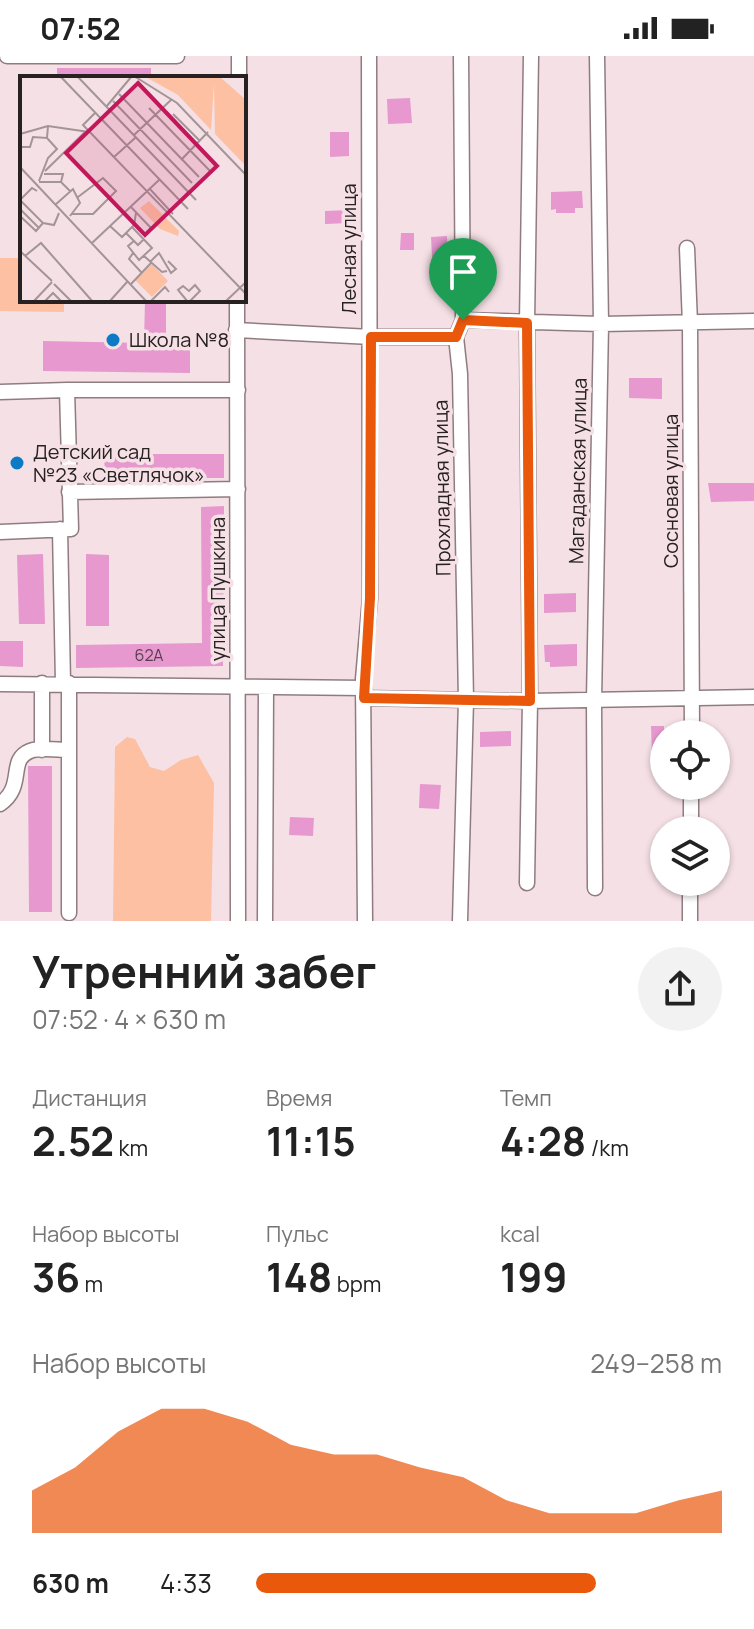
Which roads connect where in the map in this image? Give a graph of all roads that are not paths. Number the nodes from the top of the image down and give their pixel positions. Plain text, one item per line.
1 (7, 56) edge
2 (177, 56) edge
3 (231, 56) edge
4 (369, 56) edge
5 (461, 56) edge
6 (531, 56) edge
7 (597, 56) edge
8 (239, 68) edge
9 (687, 248) dead end
10 (237, 302) edge
11 (463, 320) junction
12 (754, 321) edge
13 (527, 323) junction
14 (601, 324) junction
15 (690, 324) junction
16 (236, 330) junction
17 (371, 337) junction
18 (456, 337) junction
19 (67, 390) junction
20 (238, 390) junction
21 (0, 392) edge
22 (238, 489) junction
23 (69, 492) junction
24 (60, 529) junction
25 (0, 532) edge
26 (42, 683) junction
27 (66, 683) junction
28 (0, 684) edge
29 (238, 686) junction
30 (266, 687) junction
31 (364, 693) junction
32 (754, 697) edge
33 (466, 700) junction
34 (594, 700) junction
35 (692, 700) junction
36 (530, 701) junction
37 (692, 720) edge
38 (42, 750) junction
39 (69, 750) junction
40 (0, 804) edge
41 (527, 883) dead end
42 (595, 888) dead end
43 (690, 896) edge
44 (69, 913) dead end
45 (238, 921) edge
46 (265, 921) edge
47 (365, 921) edge
48 (460, 921) edge
49 (690, 921) edge

1 - 2 street
3 - 8 street
4 - 17 street, Лесная улица
5 - 11 street, Прохладная улица
6 - 13 street
7 - 14 street, Магаданская улица
9 - 15 street, Сосновая улица
10 - 16 street, улица Пушкина
11 - 13 street
11 - 18 street, Прохладная улица
12 - 15 street
13 - 14 street
13 - 36 street
14 - 15 street
14 - 34 street, Магаданская улица
15 - 35 street, Сосновая улица
16 - 17 street
16 - 20 street, улица Пушкина
17 - 18 street
17 - 31 street, Лесная улица
18 - 33 street, Прохладная улица
19 - 20 street
19 - 21 street
19 - 23 street
20 - 22 street, улица Пушкина
22 - 23 street
22 - 29 street, улица Пушкина
23 - 24 street
24 - 25 street
24 - 27 street
26 - 27 street
26 - 28 street
26 - 38 street
27 - 29 street
27 - 39 street
29 - 30 street
29 - 45 street, улица Пушкина
30 - 31 street
30 - 46 street
31 - 33 street
31 - 47 street, Лесная улица
32 - 35 street
33 - 36 street
33 - 48 street, Прохладная улица
34 - 35 street
34 - 36 street
34 - 42 street, Магаданская улица
35 - 37 street, Сосновая улица
36 - 41 street
38 - 39 street
38 - 40 street
39 - 44 street
43 - 49 street

